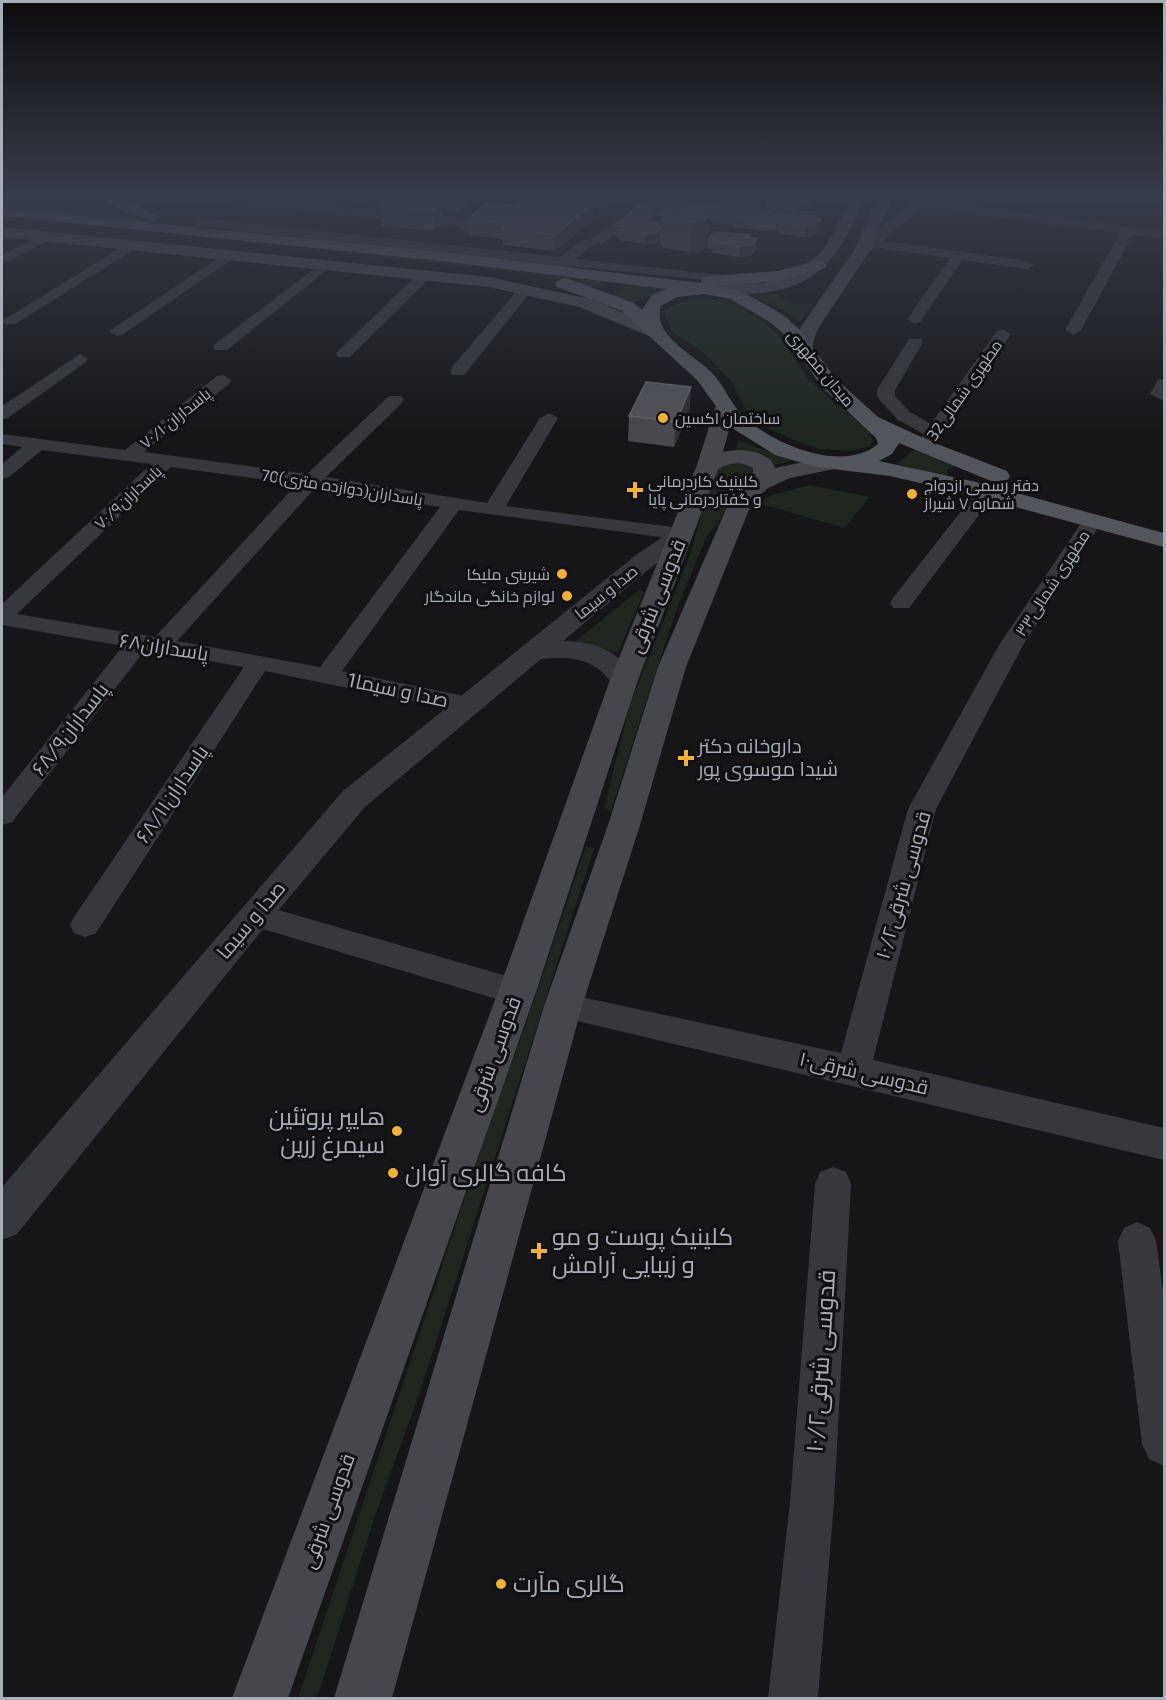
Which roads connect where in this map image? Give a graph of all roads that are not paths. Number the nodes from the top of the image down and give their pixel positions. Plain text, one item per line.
1 (86, 273) edge
2 (202, 273) edge
3 (314, 273) edge
4 (404, 273) edge
5 (510, 273) edge
6 (574, 273) edge
7 (654, 273) edge
8 (789, 273) edge
9 (807, 273) edge
10 (847, 273) edge
11 (946, 273) edge
12 (1104, 273) edge
13 (425, 275) junction
14 (583, 279) junction
15 (730, 280) junction
16 (798, 280) junction
17 (659, 282) junction
18 (526, 289) junction
19 (705, 289) junction
20 (834, 291) junction
21 (915, 319) dead end
22 (10, 321) dead end
23 (1073, 330) dead end
24 (117, 331) dead end
25 (655, 332) junction
26 (1003, 334) dead end
27 (915, 342) dead end
28 (221, 347) dead end
29 (804, 348) junction
30 (344, 354) dead end
31 (80, 358) dead end
32 (458, 371) dead end
33 (223, 380) dead end
34 (1164, 384) edge
35 (1164, 396) edge
36 (396, 400) dead end
37 (725, 408) junction
38 (2, 414) edge
39 (549, 418) dead end
40 (867, 420) junction
41 (2, 439) edge
42 (929, 440) junction
43 (38, 444) junction
44 (127, 457) junction
45 (165, 462) junction
46 (837, 463) junction
47 (708, 465) junction
48 (2, 473) edge
49 (311, 480) junction
50 (977, 482) junction
51 (756, 484) junction
52 (453, 504) junction
53 (494, 510) junction
54 (1093, 520) junction
55 (1164, 525) edge
56 (682, 534) junction
57 (1164, 540) edge
58 (901, 603) dead end
59 (2, 617) edge
60 (149, 644) junction
61 (1011, 645) joint
62 (532, 652) junction
63 (259, 663) junction
64 (327, 675) junction
65 (624, 680) junction
66 (469, 705) junction
67 (2, 816) edge
68 (254, 915) junction
69 (85, 925) dead end
70 (517, 992) junction
71 (563, 1006) junction
72 (853, 1070) junction
73 (1164, 1123) edge
74 (1129, 1135) junction
75 (1164, 1144) edge
76 (833, 1184) dead end
77 (2, 1219) edge
78 (1137, 1241) dead end
79 (1164, 1444) edge
80 (260, 1698) edge
81 (363, 1698) edge
82 (793, 1698) edge

1 - 22 street
2 - 24 street
3 - 28 street
4 - 13 main road
5 - 14 main road
6 - 14 main road
7 - 15 street
8 - 15 main road
9 - 16 main road
10 - 20 main road
11 - 21 street
12 - 23 street
13 - 18 main road
13 - 30 street
14 - 17 main road
14 - 25 main road
15 - 17 main road
16 - 19 main road
16 - 20 main road
17 - 19 main road
18 - 25 main road
18 - 32 street
19 - 25 main road, میدان مطهری
19 - 29 main road, میدان مطهری
20 - 29 main road
25 - 37 main road, میدان مطهری
26 - 42 street, 32مطهرى شمالى
27 - 42 street
29 - 40 main road, میدان مطهری
31 - 38 street
33 - 44 street, پاسداران۷۰/۱۰
34 - 35 street
36 - 49 street, پاسداران۶۸/۹
37 - 46 main road, میدان مطهری
37 - 47 main road, قدوسی شرقی
39 - 53 street
40 - 42 main road
40 - 46 main road, میدان مطهری
41 - 43 street, 70پاسداران(دوازده متری)
42 - 50 main road
43 - 44 street, 70پاسداران(دوازده متری)
43 - 48 street
44 - 45 street, 70پاسداران(دوازده متری)
45 - 49 street, 70پاسداران(دوازده متری)
45 - 59 street, پاسداران۷۰/۹
46 - 50 main road
46 - 51 main road, قدوسی شرقی
47 - 51 main road
47 - 56 main road, قدوسی شرقی
49 - 52 street, 70پاسداران(دوازده متری)
49 - 60 street, پاسداران۶۸/۹
50 - 54 main road
50 - 55 main road
50 - 58 street
51 - 71 main road, قدوسی شرقی
52 - 53 street, 70پاسداران(دوازده متری)
52 - 64 street
53 - 56 street, 70پاسداران(دوازده متری)
54 - 57 main road
54 - 61 street, مطهرى شمالى۳۳
56 - 62 street, صدا و سیما
56 - 65 main road, قدوسی شرقی
59 - 60 street, پاسداران۶۸
60 - 63 street, پاسداران۶۸
60 - 67 street, پاسداران۶۸/۹
61 - 72 street, قدوسی شرقی۱۰/۲
62 - 65 street, صدا و سیما
62 - 66 street, صدا و سیما
63 - 64 street, پاسداران۶۸
63 - 69 street, پاسداران۶۸/۱۱
64 - 66 street, 1صدا و سیما
65 - 70 main road, قدوسی شرقی
66 - 68 street, صدا و سیما
68 - 70 street
68 - 77 street, صدا و سیما
70 - 80 main road, قدوسی شرقی
71 - 72 street, قدوسی شرقی۱۰
71 - 81 main road, قدوسی شرقی
72 - 74 street, قدوسی شرقی۱۰
73 - 74 street
74 - 75 street, قدوسی شرقی۱۰
76 - 82 street, قدوسی شرقی۱۰/۲
78 - 79 street

